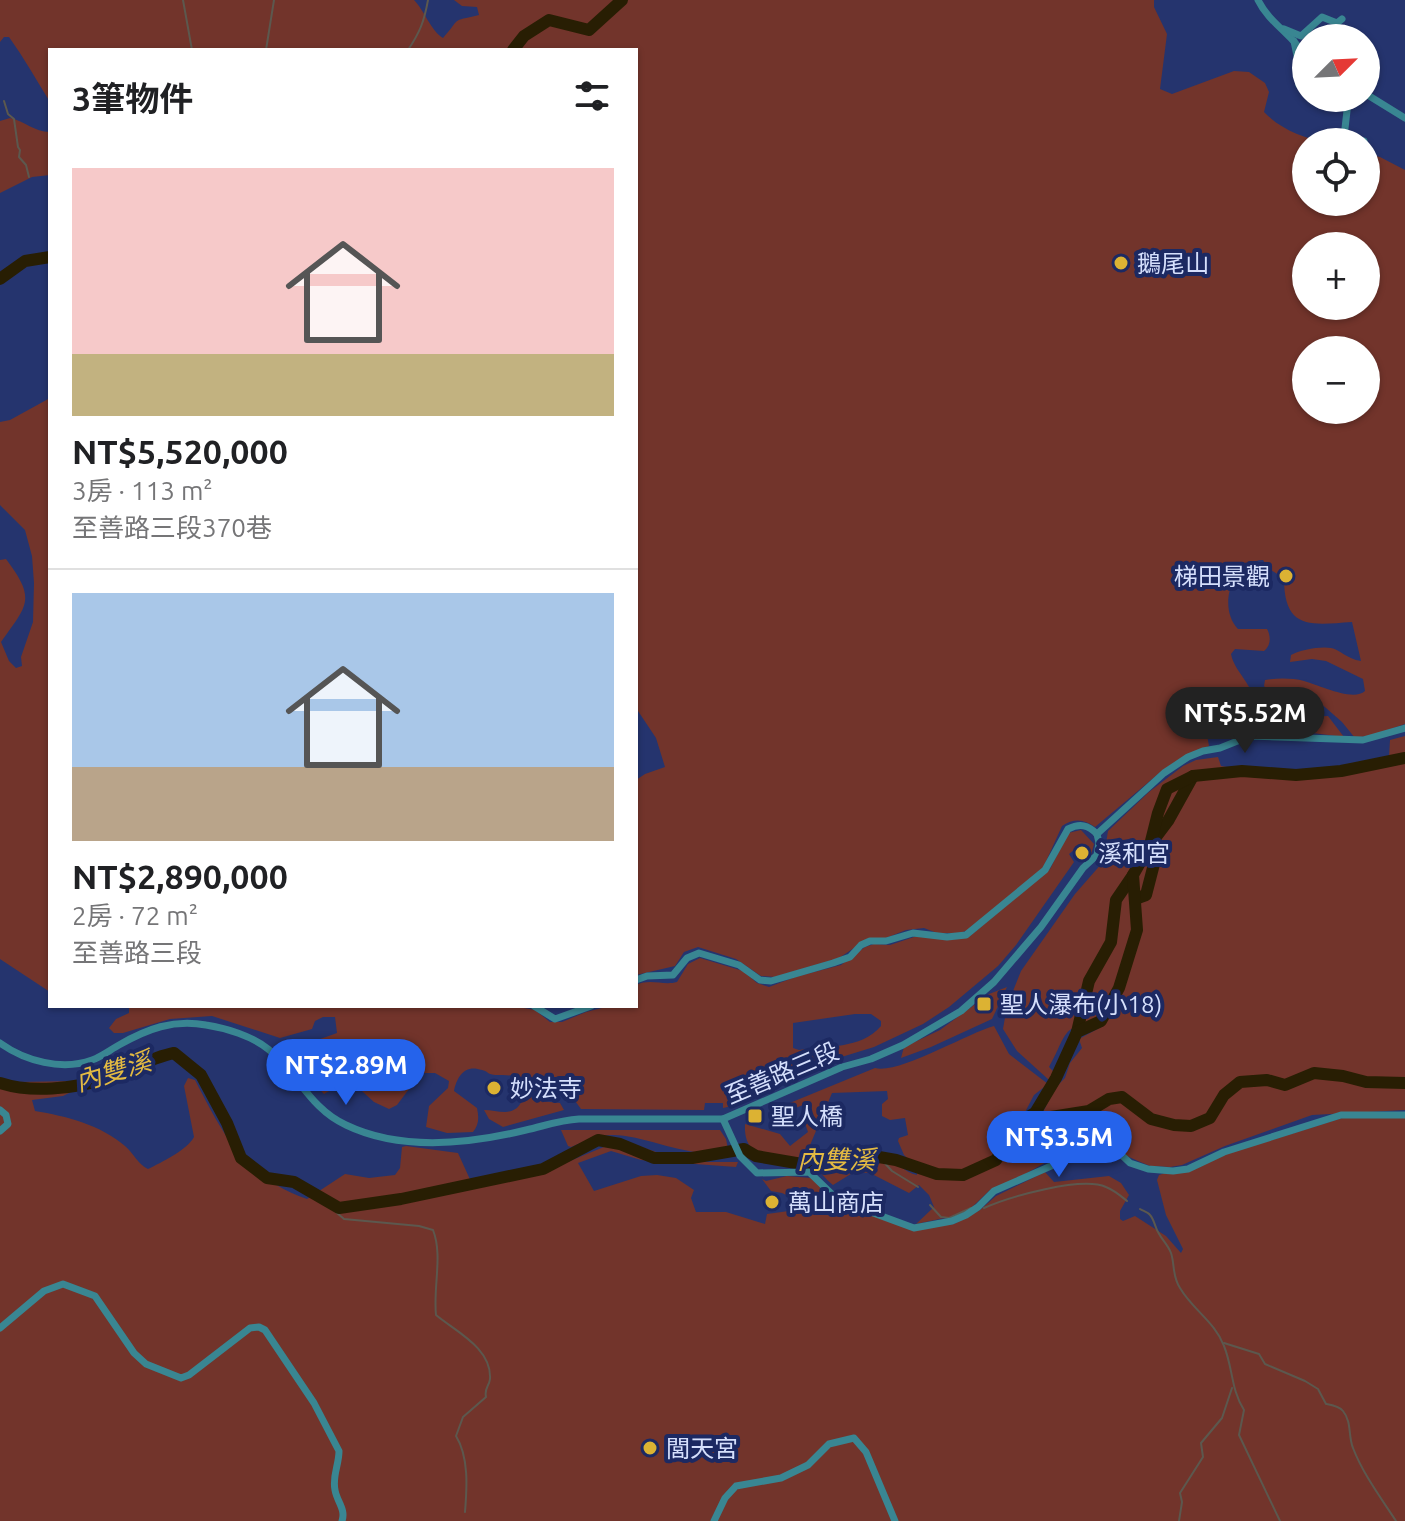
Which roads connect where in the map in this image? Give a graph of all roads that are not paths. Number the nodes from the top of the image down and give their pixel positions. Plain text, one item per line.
1 (1258, 0) edge
2 (1342, 19) dead end
3 (1282, 28) junction
4 (1292, 39) edge
5 (1380, 103) edge
6 (1405, 118) edge
7 (1405, 728) edge
8 (1097, 834) junction
9 (638, 979) edge
10 (537, 1008) edge
11 (585, 1008) edge
12 (0, 1043) edge
13 (0, 1110) edge
14 (1405, 1115) edge
15 (723, 1119) junction
16 (0, 1131) edge
17 (0, 1328) edge
18 (342, 1521) edge
19 (714, 1521) edge
20 (895, 1521) edge

1 - 3 street
2 - 3 street
3 - 4 street
5 - 6 street
7 - 8 street
8 - 9 street
8 - 15 street, 至善路三段
10 - 11 street
12 - 15 street, 至善路三段
13 - 16 street
14 - 15 street
17 - 18 street
19 - 20 street

